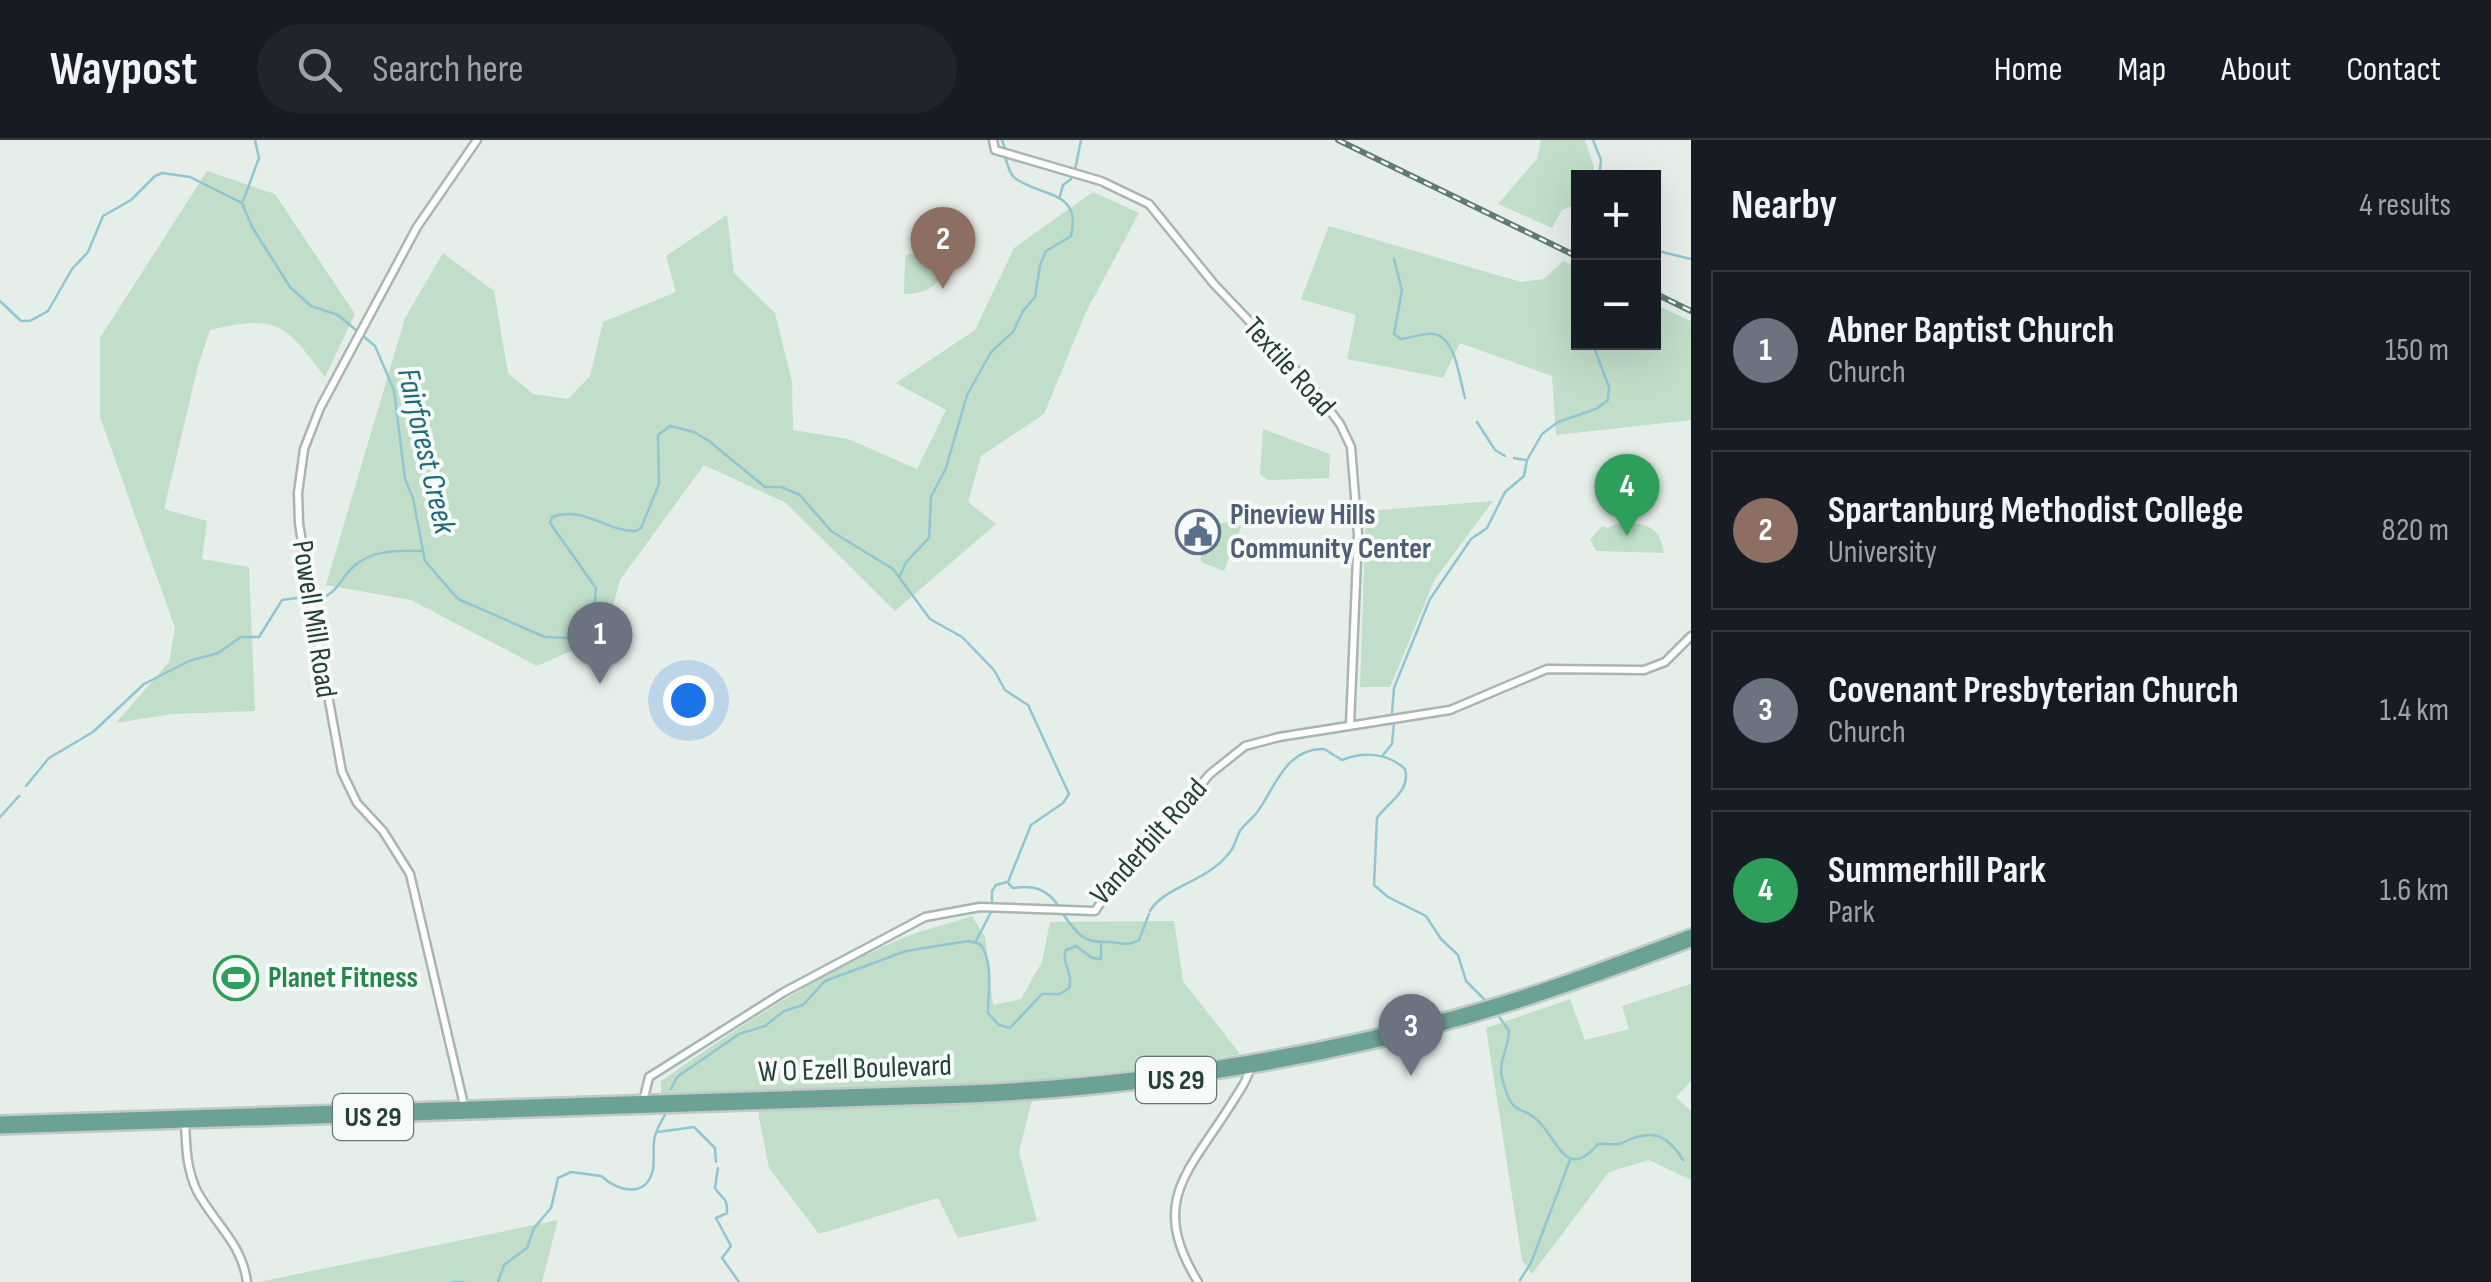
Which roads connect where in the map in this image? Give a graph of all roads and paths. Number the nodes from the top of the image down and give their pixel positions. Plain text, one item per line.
1 (477, 140) edge
2 (993, 140) edge
3 (1691, 636) edge
4 (1350, 725) junction
5 (1691, 934) edge
6 (1691, 942) edge
7 (1626, 962) junction
8 (1251, 1065) junction
9 (643, 1104) junction
10 (465, 1112) junction
11 (186, 1119) junction
12 (0, 1121) edge
13 (0, 1129) edge
14 (248, 1282) edge
15 (1198, 1282) edge

1 - 10 street, Powell Mill Road
2 - 4 street, Textile Road
3 - 4 street, Vanderbilt Road
4 - 9 street, Vanderbilt Road
5 - 7 main road, W O Ezell Boulevard / US 29
6 - 7 main road, W O Ezell Boulevard / US 29
7 - 8 main road, W O Ezell Boulevard / US 29
8 - 9 main road, W O Ezell Boulevard / US 29
8 - 15 street
9 - 10 main road, W O Ezell Boulevard / US 29
10 - 11 main road, W O Ezell Boulevard / US 29
11 - 12 main road, W O Ezell Boulevard / US 29
11 - 13 main road, W O Ezell Boulevard / US 29
11 - 14 street

